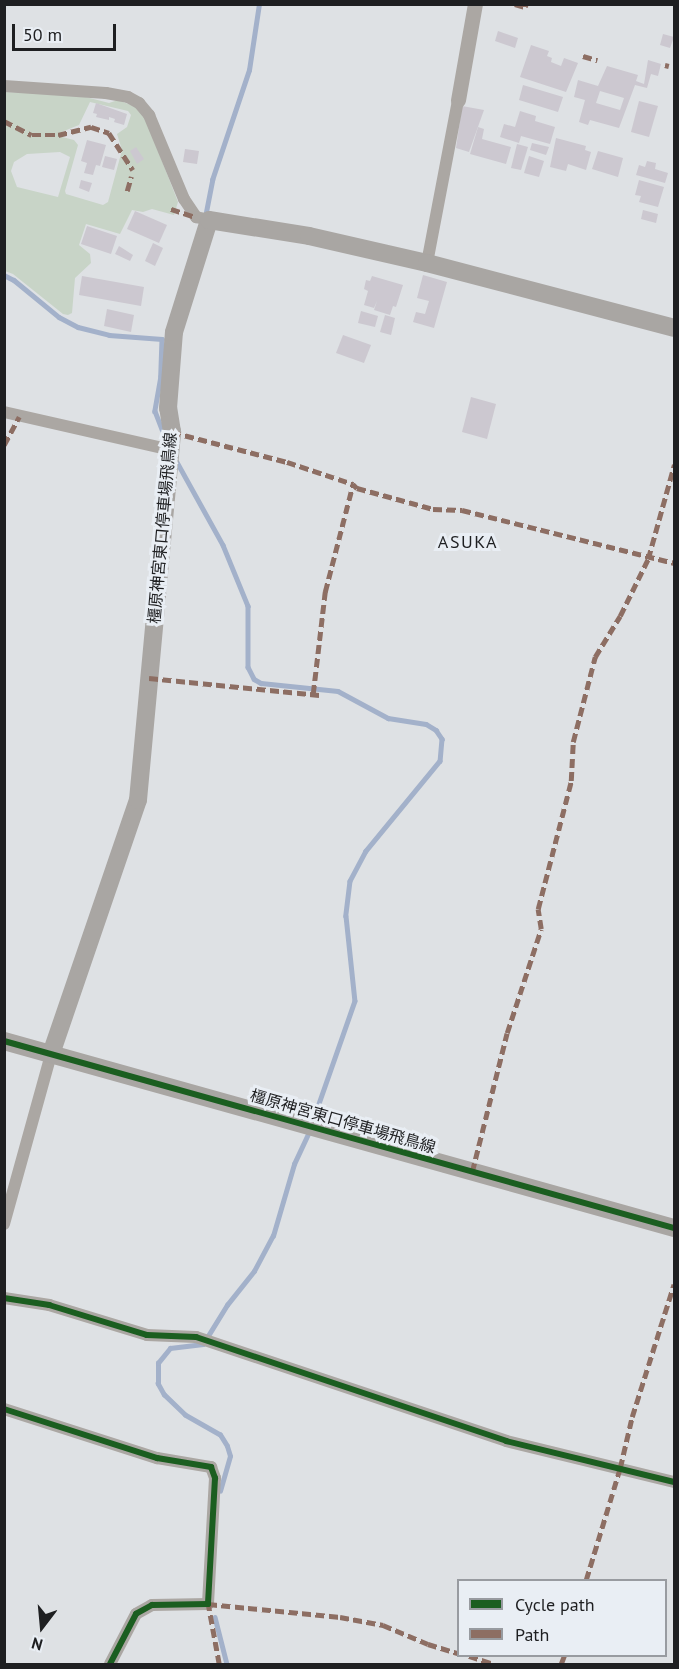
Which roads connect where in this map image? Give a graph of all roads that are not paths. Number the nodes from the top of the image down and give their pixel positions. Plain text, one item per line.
1 (476, 4) edge
2 (4, 86) edge
3 (458, 100) joint
4 (209, 220) junction
5 (427, 263) junction
6 (675, 328) edge
7 (4, 412) edge
8 (171, 450) junction
9 (4, 1041) edge
10 (51, 1054) junction
11 (9, 1193) edge
12 (4, 1224) edge
13 (675, 1228) edge
14 (4, 1298) edge
15 (4, 1409) edge
16 (675, 1482) edge
17 (110, 1665) edge

1 - 3 street
2 - 4 street
3 - 5 street
4 - 5 main road
4 - 8 main road, 橿原神宮東口停車場飛鳥線
5 - 6 main road
7 - 8 street
8 - 10 main road, 橿原神宮東口停車場飛鳥線
9 - 10 main road, 橿原神宮東口停車場飛鳥線
10 - 11 street
10 - 13 main road, 橿原神宮東口停車場飛鳥線
11 - 12 street
14 - 16 street
15 - 17 street

